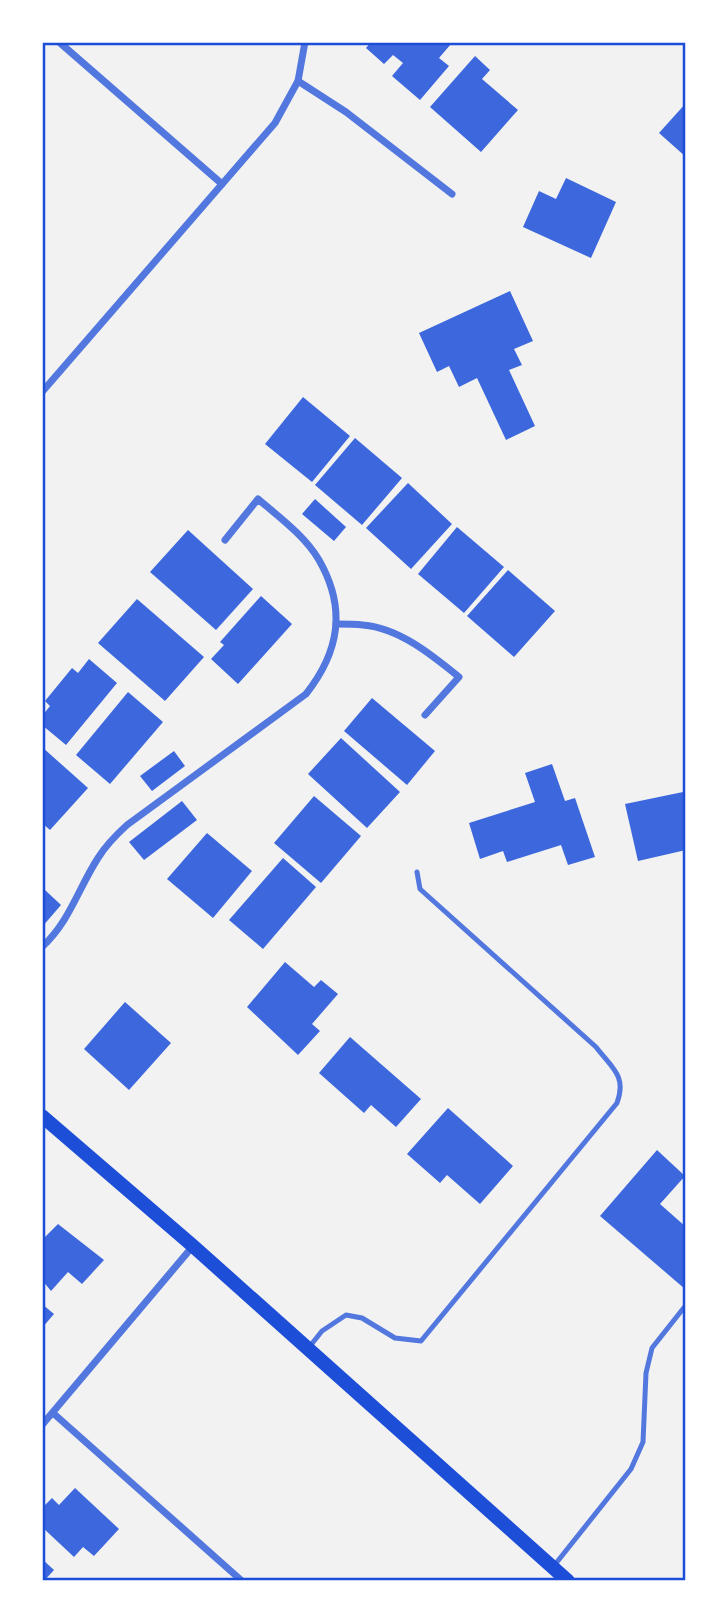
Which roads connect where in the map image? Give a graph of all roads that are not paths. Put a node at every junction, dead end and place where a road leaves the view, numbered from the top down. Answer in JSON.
{"nodes":[{"id":1,"x":59,"y":42,"type":"edge"},
{"id":2,"x":305,"y":42,"type":"edge"},
{"id":3,"x":298,"y":81,"type":"junction"},
{"id":4,"x":222,"y":184,"type":"junction"},
{"id":5,"x":452,"y":194,"type":"dead end"},
{"id":6,"x":42,"y":392,"type":"edge"},
{"id":7,"x":225,"y":540,"type":"dead end"},
{"id":8,"x":336,"y":624,"type":"junction"},
{"id":9,"x":425,"y":716,"type":"dead end"},
{"id":10,"x":417,"y":872,"type":"dead end"},
{"id":11,"x":42,"y":947,"type":"edge"},
{"id":12,"x":42,"y":1116,"type":"edge"},
{"id":13,"x":193,"y":1246,"type":"junction"},
{"id":14,"x":686,"y":1305,"type":"edge"},
{"id":15,"x":308,"y":1349,"type":"junction"},
{"id":16,"x":52,"y":1413,"type":"junction"},
{"id":17,"x":42,"y":1425,"type":"edge"},
{"id":18,"x":553,"y":1567,"type":"junction"},
{"id":19,"x":242,"y":1581,"type":"edge"},
{"id":20,"x":568,"y":1581,"type":"edge"}],
"edges":[{"from":1,"to":4,"type":"street"},
{"from":2,"to":3,"type":"street"},
{"from":3,"to":4,"type":"street"},
{"from":3,"to":5,"type":"street"},
{"from":4,"to":6,"type":"street"},
{"from":7,"to":8,"type":"street"},
{"from":8,"to":9,"type":"street"},
{"from":8,"to":11,"type":"street"},
{"from":10,"to":15,"type":"lane"},
{"from":12,"to":13,"type":"main road"},
{"from":13,"to":15,"type":"main road"},
{"from":13,"to":16,"type":"street"},
{"from":14,"to":18,"type":"lane"},
{"from":15,"to":18,"type":"main road"},
{"from":16,"to":17,"type":"street"},
{"from":16,"to":19,"type":"street"},
{"from":18,"to":20,"type":"main road"}]}
